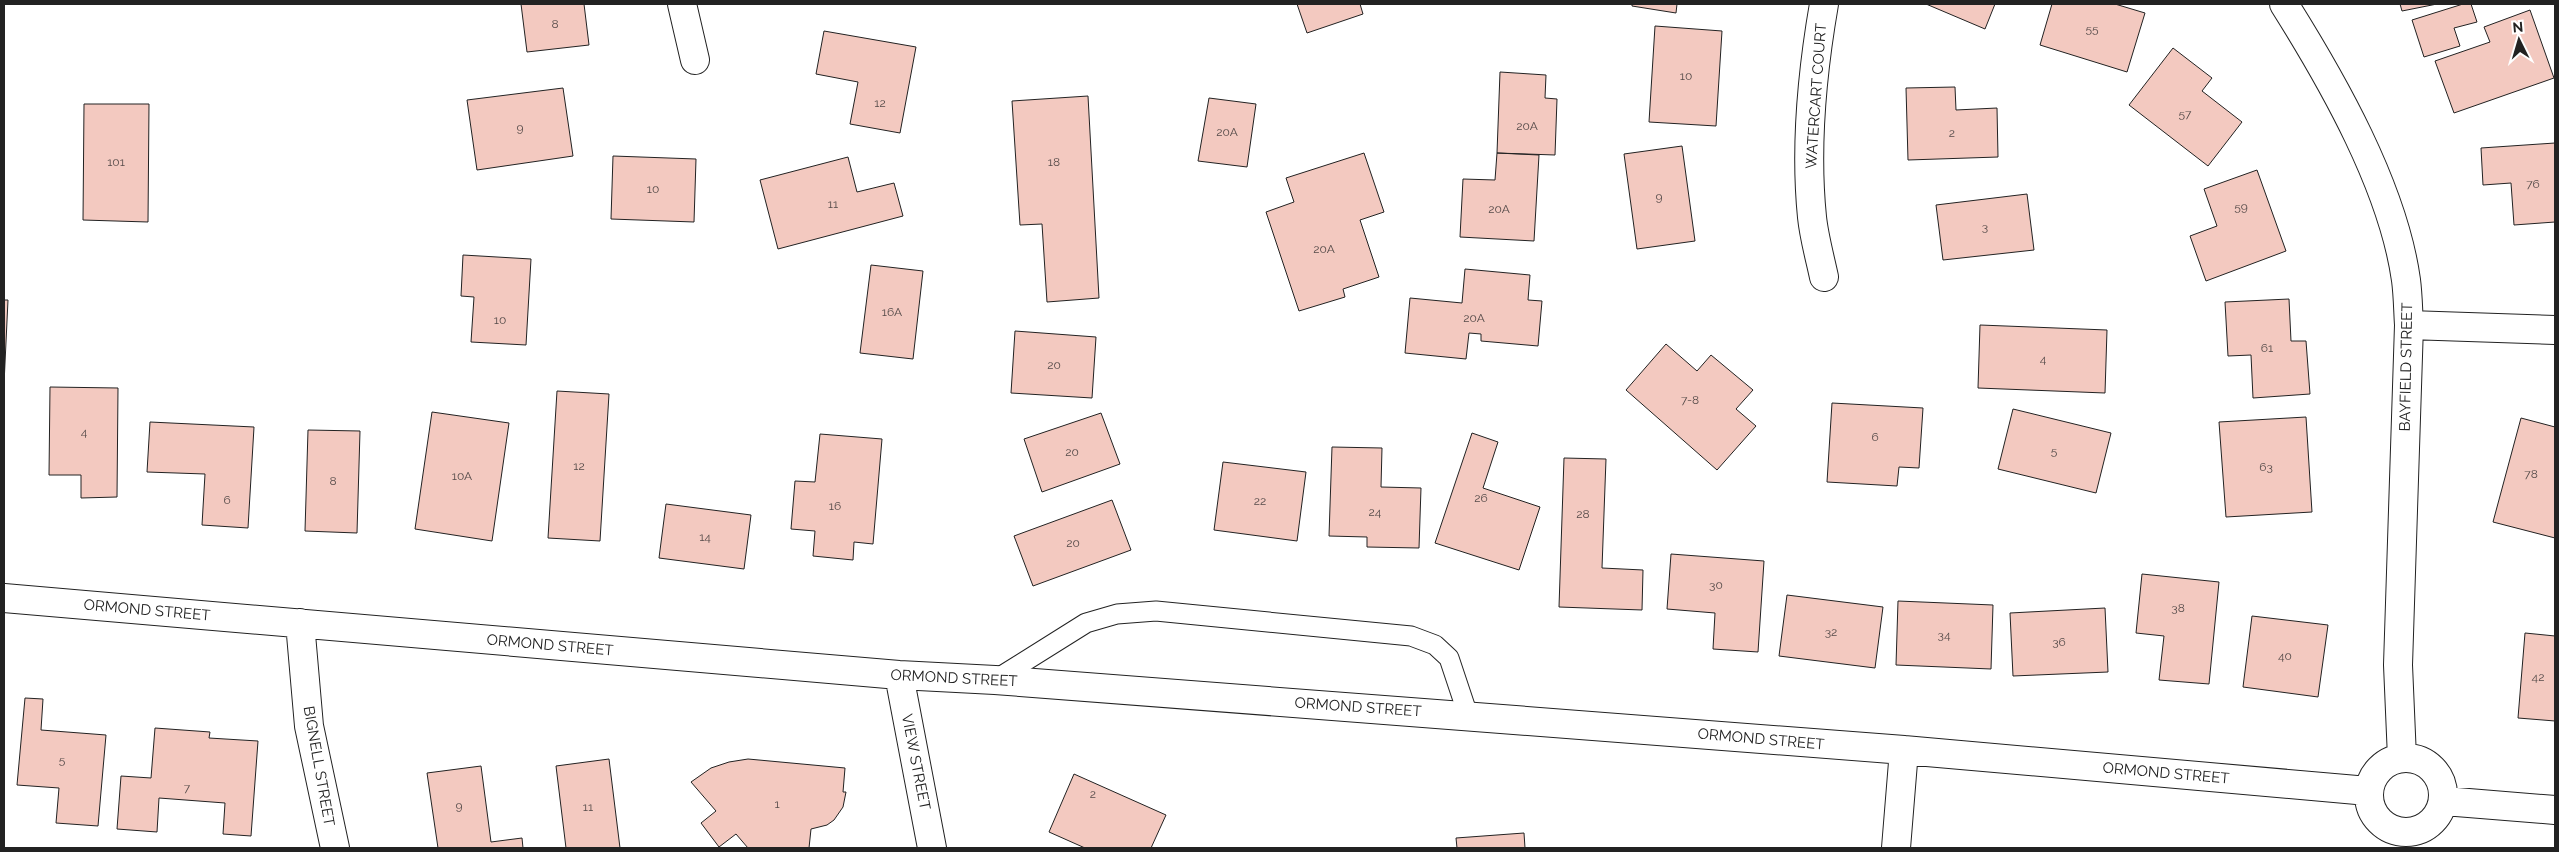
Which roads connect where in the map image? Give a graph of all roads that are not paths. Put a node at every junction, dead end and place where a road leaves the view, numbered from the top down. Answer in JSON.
{"nodes":[{"id":1,"x":682,"y":4,"type":"edge"},
{"id":2,"x":1824,"y":4,"type":"edge"},
{"id":3,"x":2284,"y":4,"type":"edge"},
{"id":4,"x":696,"y":60,"type":"dead end"},
{"id":5,"x":1824,"y":277,"type":"dead end"},
{"id":6,"x":2409,"y":325,"type":"junction"},
{"id":7,"x":2555,"y":330,"type":"edge"},
{"id":8,"x":4,"y":598,"type":"edge"},
{"id":9,"x":300,"y":623,"type":"junction"},
{"id":10,"x":899,"y":675,"type":"junction"},
{"id":11,"x":995,"y":680,"type":"junction"},
{"id":12,"x":1468,"y":715,"type":"junction"},
{"id":13,"x":1904,"y":750,"type":"junction"},
{"id":14,"x":2402,"y":758,"type":"junction"},
{"id":15,"x":2368,"y":791,"type":"junction"},
{"id":16,"x":2444,"y":801,"type":"junction"},
{"id":17,"x":2555,"y":810,"type":"edge"},
{"id":18,"x":2415,"y":840,"type":"edge"},
{"id":19,"x":334,"y":848,"type":"edge"},
{"id":20,"x":932,"y":848,"type":"edge"},
{"id":21,"x":1896,"y":848,"type":"edge"}],
"edges":[{"from":1,"to":4,"type":"street"},
{"from":2,"to":5,"type":"street","name":"WATERCART COURT"},
{"from":3,"to":6,"type":"street","name":"BAYFIELD STREET"},
{"from":6,"to":7,"type":"street"},
{"from":6,"to":14,"type":"street","name":"BAYFIELD STREET"},
{"from":8,"to":9,"type":"street","name":"ORMOND STREET"},
{"from":9,"to":10,"type":"street","name":"ORMOND STREET"},
{"from":9,"to":19,"type":"street","name":"BIGNELL STREET"},
{"from":10,"to":11,"type":"street","name":"ORMOND STREET"},
{"from":10,"to":20,"type":"street","name":"VIEW STREET"},
{"from":11,"to":12,"type":"street","name":"ORMOND STREET"},
{"from":11,"to":12,"type":"lane"},
{"from":12,"to":13,"type":"street","name":"ORMOND STREET"},
{"from":13,"to":15,"type":"street","name":"ORMOND STREET"},
{"from":13,"to":21,"type":"street"},
{"from":14,"to":15,"type":"street"},
{"from":14,"to":16,"type":"street"},
{"from":15,"to":18,"type":"street"},
{"from":16,"to":17,"type":"street"},
{"from":16,"to":18,"type":"street"}]}
